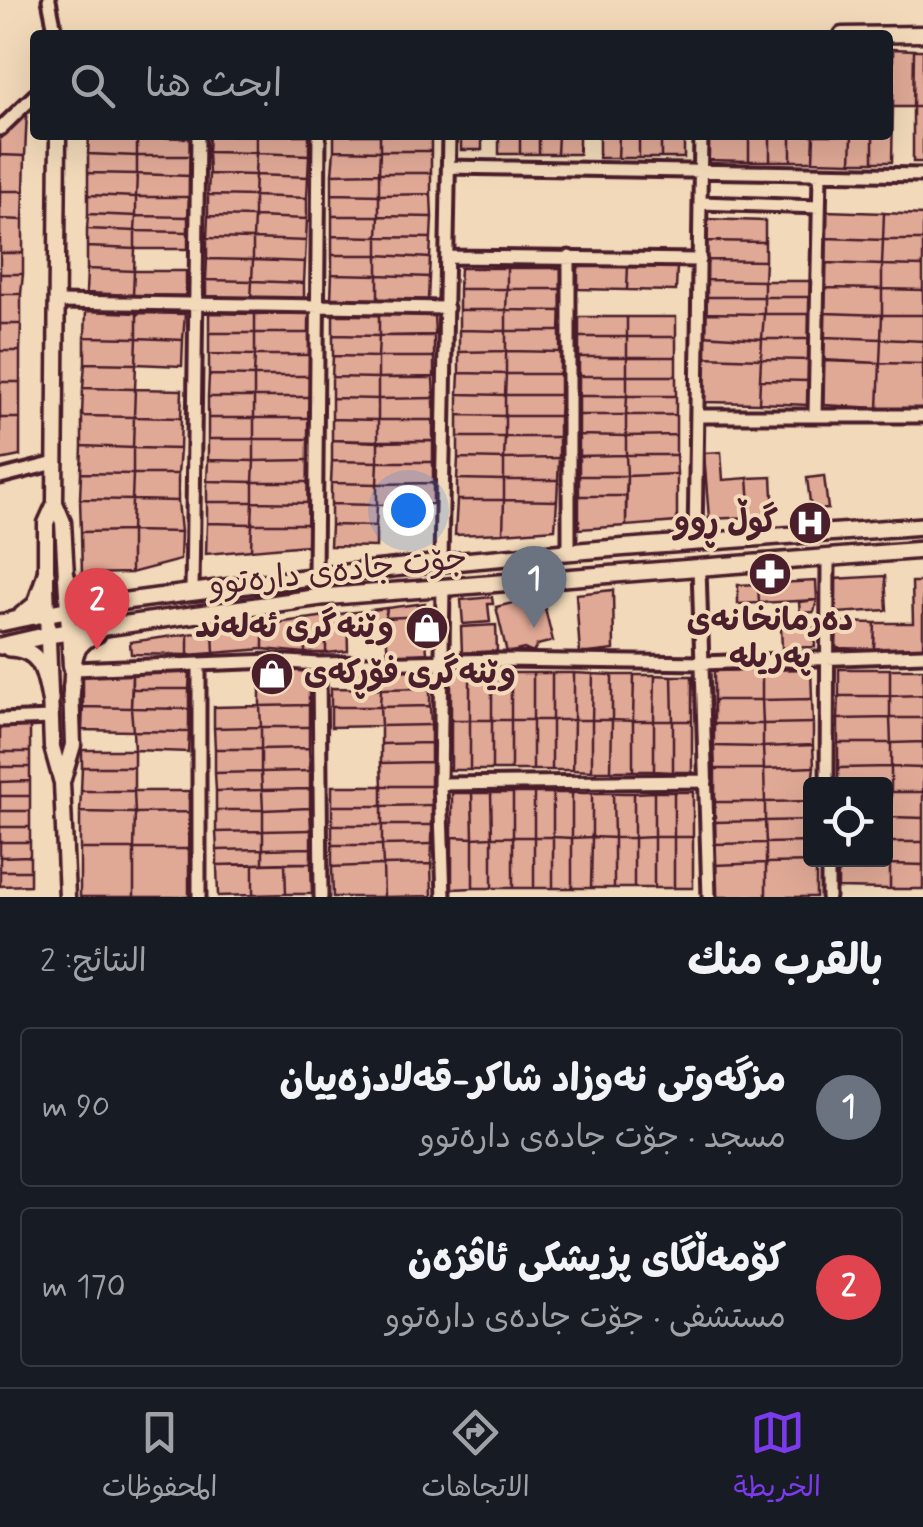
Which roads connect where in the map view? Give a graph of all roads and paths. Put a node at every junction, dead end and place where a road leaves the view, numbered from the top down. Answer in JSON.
{"nodes":[{"id":1,"x":49,"y":0,"type":"edge"},
{"id":2,"x":55,"y":30,"type":"edge"},
{"id":3,"x":893,"y":34,"type":"edge"},
{"id":4,"x":923,"y":34,"type":"edge"},
{"id":5,"x":30,"y":100,"type":"edge"},
{"id":6,"x":0,"y":129,"type":"edge"},
{"id":7,"x":58,"y":140,"type":"edge"},
{"id":8,"x":198,"y":140,"type":"edge"},
{"id":9,"x":319,"y":140,"type":"edge"},
{"id":10,"x":448,"y":140,"type":"edge"},
{"id":11,"x":702,"y":140,"type":"edge"},
{"id":12,"x":448,"y":167,"type":"junction"},
{"id":13,"x":820,"y":172,"type":"junction"},
{"id":14,"x":701,"y":173,"type":"junction"},
{"id":15,"x":923,"y":175,"type":"edge"},
{"id":16,"x":700,"y":204,"type":"junction"},
{"id":17,"x":819,"y":208,"type":"junction"},
{"id":18,"x":448,"y":257,"type":"junction"},
{"id":19,"x":569,"y":258,"type":"junction"},
{"id":20,"x":700,"y":260,"type":"junction"},
{"id":21,"x":56,"y":302,"type":"junction"},
{"id":22,"x":194,"y":306,"type":"junction"},
{"id":23,"x":316,"y":307,"type":"junction"},
{"id":24,"x":447,"y":308,"type":"junction"},
{"id":25,"x":815,"y":415,"type":"junction"},
{"id":26,"x":697,"y":416,"type":"junction"},
{"id":27,"x":923,"y":416,"type":"edge"},
{"id":28,"x":55,"y":463,"type":"junction"},
{"id":29,"x":0,"y":477,"type":"edge"},
{"id":30,"x":55,"y":504,"type":"junction"},
{"id":31,"x":923,"y":526,"type":"edge"},
{"id":32,"x":695,"y":542,"type":"junction"},
{"id":33,"x":923,"y":550,"type":"edge"},
{"id":34,"x":568,"y":552,"type":"junction"},
{"id":35,"x":828,"y":557,"type":"junction"},
{"id":36,"x":441,"y":562,"type":"junction"},
{"id":37,"x":699,"y":567,"type":"junction"},
{"id":38,"x":46,"y":573,"type":"junction"},
{"id":39,"x":66,"y":575,"type":"junction"},
{"id":40,"x":315,"y":576,"type":"junction"},
{"id":41,"x":443,"y":587,"type":"junction"},
{"id":42,"x":192,"y":592,"type":"junction"},
{"id":43,"x":112,"y":602,"type":"junction"},
{"id":44,"x":67,"y":608,"type":"junction"},
{"id":45,"x":47,"y":612,"type":"junction"},
{"id":46,"x":0,"y":623,"type":"edge"},
{"id":47,"x":138,"y":623,"type":"junction"},
{"id":48,"x":69,"y":633,"type":"junction"},
{"id":49,"x":48,"y":635,"type":"junction"},
{"id":50,"x":0,"y":647,"type":"edge"},
{"id":51,"x":923,"y":655,"type":"edge"},
{"id":52,"x":826,"y":656,"type":"junction"},
{"id":53,"x":441,"y":660,"type":"junction"},
{"id":54,"x":319,"y":664,"type":"junction"},
{"id":55,"x":702,"y":664,"type":"junction"},
{"id":56,"x":199,"y":666,"type":"junction"},
{"id":57,"x":74,"y":669,"type":"junction"},
{"id":58,"x":71,"y":697,"type":"junction"},
{"id":59,"x":50,"y":699,"type":"junction"},
{"id":60,"x":51,"y":718,"type":"junction"},
{"id":61,"x":0,"y":720,"type":"edge"},
{"id":62,"x":827,"y":777,"type":"edge"},
{"id":63,"x":706,"y":781,"type":"junction"},
{"id":64,"x":62,"y":783,"type":"junction"},
{"id":65,"x":440,"y":784,"type":"junction"},
{"id":66,"x":828,"y":867,"type":"edge"},
{"id":67,"x":66,"y":897,"type":"edge"},
{"id":68,"x":199,"y":897,"type":"edge"},
{"id":69,"x":321,"y":897,"type":"edge"},
{"id":70,"x":444,"y":897,"type":"edge"},
{"id":71,"x":709,"y":897,"type":"edge"},
{"id":72,"x":828,"y":897,"type":"edge"}],
"edges":[{"from":1,"to":2,"type":"street"},
{"from":3,"to":4,"type":"street"},
{"from":5,"to":6,"type":"street"},
{"from":7,"to":21,"type":"street"},
{"from":8,"to":22,"type":"street"},
{"from":9,"to":23,"type":"street"},
{"from":10,"to":12,"type":"street"},
{"from":11,"to":14,"type":"street"},
{"from":12,"to":14,"type":"street"},
{"from":12,"to":18,"type":"street"},
{"from":13,"to":14,"type":"street"},
{"from":13,"to":15,"type":"street"},
{"from":13,"to":17,"type":"street"},
{"from":14,"to":16,"type":"street"},
{"from":16,"to":17,"type":"street"},
{"from":16,"to":20,"type":"street"},
{"from":17,"to":25,"type":"street"},
{"from":18,"to":19,"type":"street"},
{"from":18,"to":24,"type":"street"},
{"from":19,"to":20,"type":"street"},
{"from":19,"to":34,"type":"street"},
{"from":20,"to":26,"type":"street"},
{"from":21,"to":22,"type":"street"},
{"from":21,"to":28,"type":"street"},
{"from":22,"to":23,"type":"street"},
{"from":22,"to":42,"type":"street"},
{"from":23,"to":24,"type":"street"},
{"from":23,"to":40,"type":"street"},
{"from":24,"to":36,"type":"street"},
{"from":25,"to":26,"type":"street"},
{"from":25,"to":27,"type":"street"},
{"from":26,"to":32,"type":"street"},
{"from":28,"to":29,"type":"street"},
{"from":28,"to":30,"type":"street"},
{"from":30,"to":38,"type":"street"},
{"from":30,"to":39,"type":"street"},
{"from":31,"to":32,"type":"main road","name":"جۆت جادەی دارەتوو"},
{"from":32,"to":34,"type":"main road","name":"جۆت جادەی دارەتوو"},
{"from":33,"to":35,"type":"main road","name":"جۆت جادەی دارەتوو"},
{"from":34,"to":36,"type":"main road","name":"جۆت جادەی دارەتوو"},
{"from":35,"to":37,"type":"main road","name":"جۆت جادەی دارەتوو"},
{"from":35,"to":52,"type":"street"},
{"from":36,"to":40,"type":"main road","name":"جۆت جادەی دارەتوو"},
{"from":37,"to":41,"type":"main road","name":"جۆت جادەی دارەتوو"},
{"from":37,"to":55,"type":"street"},
{"from":38,"to":45,"type":"street"},
{"from":38,"to":46,"type":"main road"},
{"from":39,"to":43,"type":"main road"},
{"from":39,"to":44,"type":"street"},
{"from":40,"to":42,"type":"main road","name":"جۆت جادەی دارەتوو"},
{"from":41,"to":47,"type":"main road","name":"جۆت جادەی دارەتوو"},
{"from":41,"to":53,"type":"street"},
{"from":42,"to":43,"type":"main road","name":"جۆت جادەی دارەتوو"},
{"from":43,"to":44,"type":"main road","name":"جۆت جادەی دارەتوو"},
{"from":44,"to":45,"type":"main road","name":"جۆت جادەی دارەتوو"},
{"from":44,"to":48,"type":"street"},
{"from":45,"to":46,"type":"main road","name":"جۆت جادەی دارەتوو"},
{"from":45,"to":49,"type":"street"},
{"from":47,"to":48,"type":"main road","name":"جۆت جادەی دارەتوو"},
{"from":47,"to":57,"type":"main road"},
{"from":48,"to":49,"type":"main road","name":"جۆت جادەی دارەتوو"},
{"from":48,"to":58,"type":"street"},
{"from":49,"to":50,"type":"main road","name":"جۆت جادەی دارەتوو"},
{"from":49,"to":59,"type":"street"},
{"from":50,"to":59,"type":"main road"},
{"from":51,"to":52,"type":"street"},
{"from":52,"to":55,"type":"street"},
{"from":52,"to":62,"type":"street"},
{"from":53,"to":54,"type":"street"},
{"from":53,"to":55,"type":"street"},
{"from":53,"to":65,"type":"street"},
{"from":54,"to":56,"type":"street"},
{"from":54,"to":69,"type":"street"},
{"from":55,"to":63,"type":"street"},
{"from":56,"to":57,"type":"street"},
{"from":56,"to":68,"type":"street"},
{"from":57,"to":58,"type":"main road"},
{"from":58,"to":64,"type":"street"},
{"from":59,"to":60,"type":"street"},
{"from":60,"to":61,"type":"street"},
{"from":60,"to":64,"type":"street"},
{"from":63,"to":65,"type":"street"},
{"from":63,"to":71,"type":"street"},
{"from":64,"to":67,"type":"street"},
{"from":65,"to":70,"type":"street"},
{"from":66,"to":72,"type":"street"}]}
